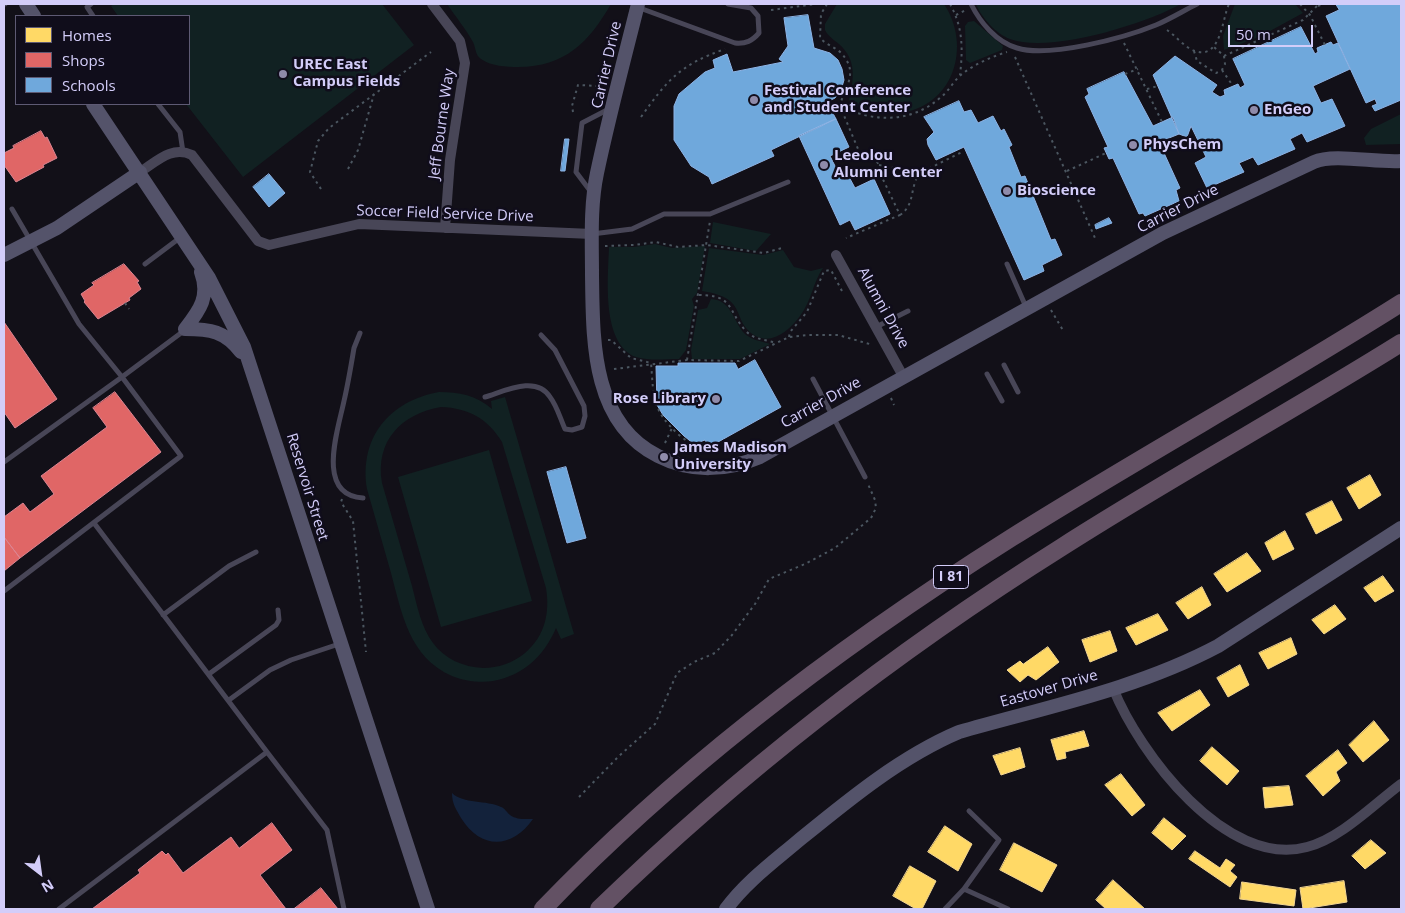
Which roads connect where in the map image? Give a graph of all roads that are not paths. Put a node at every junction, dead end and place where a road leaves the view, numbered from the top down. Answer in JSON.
{"nodes":[{"id":1,"x":26,"y":4,"type":"edge"},
{"id":2,"x":91,"y":4,"type":"edge"},
{"id":3,"x":432,"y":4,"type":"edge"},
{"id":4,"x":728,"y":4,"type":"edge"},
{"id":5,"x":972,"y":4,"type":"edge"},
{"id":6,"x":1197,"y":4,"type":"edge"},
{"id":7,"x":637,"y":5,"type":"edge"},
{"id":8,"x":33,"y":15,"type":"edge"},
{"id":9,"x":92,"y":15,"type":"edge"},
{"id":10,"x":93,"y":105,"type":"edge"},
{"id":11,"x":159,"y":105,"type":"edge"},
{"id":12,"x":614,"y":107,"type":"junction"},
{"id":13,"x":183,"y":152,"type":"junction"},
{"id":14,"x":1401,"y":161,"type":"edge"},
{"id":15,"x":140,"y":172,"type":"junction"},
{"id":16,"x":788,"y":182,"type":"dead end"},
{"id":17,"x":594,"y":196,"type":"junction"},
{"id":18,"x":12,"y":209,"type":"dead end"},
{"id":19,"x":445,"y":228,"type":"junction"},
{"id":20,"x":592,"y":234,"type":"junction"},
{"id":21,"x":182,"y":236,"type":"junction"},
{"id":22,"x":30,"y":242,"type":"junction"},
{"id":23,"x":194,"y":253,"type":"junction"},
{"id":24,"x":4,"y":255,"type":"edge"},
{"id":25,"x":836,"y":255,"type":"dead end"},
{"id":26,"x":145,"y":264,"type":"dead end"},
{"id":27,"x":1007,"y":264,"type":"dead end"},
{"id":28,"x":1401,"y":302,"type":"edge"},
{"id":29,"x":1027,"y":308,"type":"junction"},
{"id":30,"x":908,"y":312,"type":"dead end"},
{"id":31,"x":876,"y":328,"type":"junction"},
{"id":32,"x":185,"y":329,"type":"junction"},
{"id":33,"x":360,"y":333,"type":"dead end"},
{"id":34,"x":541,"y":335,"type":"dead end"},
{"id":35,"x":1401,"y":343,"type":"edge"},
{"id":36,"x":251,"y":364,"type":"junction"},
{"id":37,"x":1004,"y":365,"type":"dead end"},
{"id":38,"x":987,"y":374,"type":"dead end"},
{"id":39,"x":903,"y":376,"type":"junction"},
{"id":40,"x":122,"y":377,"type":"junction"},
{"id":41,"x":813,"y":379,"type":"dead end"},
{"id":42,"x":1018,"y":392,"type":"dead end"},
{"id":43,"x":485,"y":397,"type":"dead end"},
{"id":44,"x":1002,"y":401,"type":"dead end"},
{"id":45,"x":832,"y":416,"type":"junction"},
{"id":46,"x":4,"y":462,"type":"edge"},
{"id":47,"x":865,"y":477,"type":"road end"},
{"id":48,"x":363,"y":498,"type":"dead end"},
{"id":49,"x":94,"y":523,"type":"junction"},
{"id":50,"x":1401,"y":528,"type":"edge"},
{"id":51,"x":256,"y":552,"type":"dead end"},
{"id":52,"x":4,"y":591,"type":"edge"},
{"id":53,"x":278,"y":610,"type":"dead end"},
{"id":54,"x":164,"y":615,"type":"junction"},
{"id":55,"x":340,"y":644,"type":"junction"},
{"id":56,"x":208,"y":674,"type":"junction"},
{"id":57,"x":1113,"y":688,"type":"junction"},
{"id":58,"x":229,"y":700,"type":"junction"},
{"id":59,"x":267,"y":752,"type":"junction"},
{"id":60,"x":1401,"y":784,"type":"edge"},
{"id":61,"x":969,"y":812,"type":"dead end"},
{"id":62,"x":964,"y":889,"type":"junction"},
{"id":63,"x":59,"y":909,"type":"edge"},
{"id":64,"x":344,"y":909,"type":"edge"},
{"id":65,"x":428,"y":909,"type":"edge"},
{"id":66,"x":544,"y":909,"type":"edge"},
{"id":67,"x":599,"y":909,"type":"edge"},
{"id":68,"x":726,"y":909,"type":"edge"},
{"id":69,"x":945,"y":909,"type":"edge"},
{"id":70,"x":1008,"y":909,"type":"edge"}],
"edges":[{"from":1,"to":8,"type":"street"},
{"from":2,"to":9,"type":"lane"},
{"from":3,"to":19,"type":"street","name":"Jeff Bourne Way"},
{"from":4,"to":7,"type":"lane"},
{"from":5,"to":6,"type":"lane"},
{"from":7,"to":12,"type":"street","name":"Carrier Drive"},
{"from":10,"to":15,"type":"street","name":"Reservoir Street"},
{"from":11,"to":13,"type":"lane"},
{"from":12,"to":17,"type":"street","name":"Carrier Drive"},
{"from":12,"to":17,"type":"lane"},
{"from":13,"to":15,"type":"street"},
{"from":13,"to":19,"type":"street","name":"Soccer Field Service Drive"},
{"from":14,"to":29,"type":"street","name":"Carrier Drive"},
{"from":15,"to":21,"type":"street","name":"Reservoir Street"},
{"from":15,"to":22,"type":"street"},
{"from":16,"to":20,"type":"lane"},
{"from":17,"to":20,"type":"street","name":"Carrier Drive"},
{"from":18,"to":22,"type":"lane"},
{"from":19,"to":20,"type":"street","name":"Soccer Field Service Drive"},
{"from":20,"to":45,"type":"street","name":"Carrier Drive"},
{"from":21,"to":23,"type":"street","name":"Reservoir Street"},
{"from":21,"to":26,"type":"lane"},
{"from":22,"to":24,"type":"street"},
{"from":22,"to":40,"type":"lane"},
{"from":23,"to":32,"type":"street"},
{"from":23,"to":36,"type":"street","name":"Reservoir Street"},
{"from":25,"to":31,"type":"street","name":"Alumni Drive"},
{"from":27,"to":29,"type":"lane"},
{"from":28,"to":66,"type":"highway","number":"I 81"},
{"from":29,"to":39,"type":"street","name":"Carrier Drive"},
{"from":30,"to":31,"type":"lane"},
{"from":31,"to":39,"type":"street","name":"Alumni Drive"},
{"from":32,"to":36,"type":"street"},
{"from":32,"to":40,"type":"lane"},
{"from":33,"to":48,"type":"lane"},
{"from":34,"to":43,"type":"lane"},
{"from":35,"to":67,"type":"highway","number":"I 81"},
{"from":36,"to":55,"type":"street","name":"Reservoir Street"},
{"from":37,"to":42,"type":"lane"},
{"from":38,"to":44,"type":"lane"},
{"from":39,"to":45,"type":"street","name":"Carrier Drive"},
{"from":40,"to":46,"type":"lane"},
{"from":40,"to":49,"type":"lane"},
{"from":41,"to":45,"type":"lane"},
{"from":45,"to":47,"type":"lane"},
{"from":49,"to":52,"type":"lane"},
{"from":49,"to":54,"type":"lane"},
{"from":50,"to":57,"type":"street","name":"Eastover Drive"},
{"from":51,"to":54,"type":"lane"},
{"from":53,"to":56,"type":"lane"},
{"from":54,"to":56,"type":"lane"},
{"from":55,"to":58,"type":"lane"},
{"from":55,"to":65,"type":"street","name":"Reservoir Street"},
{"from":56,"to":58,"type":"lane"},
{"from":57,"to":60,"type":"street"},
{"from":57,"to":68,"type":"street","name":"Eastover Drive"},
{"from":58,"to":59,"type":"lane"},
{"from":59,"to":63,"type":"lane"},
{"from":59,"to":64,"type":"lane"},
{"from":61,"to":62,"type":"lane"},
{"from":62,"to":69,"type":"lane"},
{"from":62,"to":70,"type":"lane"}]}
